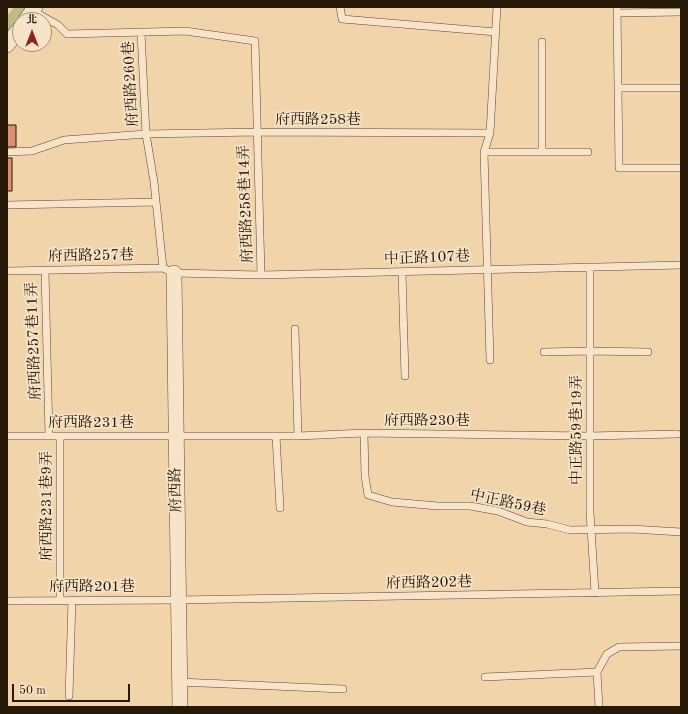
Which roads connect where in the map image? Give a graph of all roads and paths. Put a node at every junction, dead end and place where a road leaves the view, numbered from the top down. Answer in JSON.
{"nodes":[{"id":1,"x":340,"y":7,"type":"edge"},
{"id":2,"x":497,"y":7,"type":"edge"},
{"id":3,"x":617,"y":10,"type":"edge"},
{"id":4,"x":681,"y":12,"type":"edge"},
{"id":5,"x":52,"y":22,"type":"edge"},
{"id":6,"x":141,"y":32,"type":"junction"},
{"id":7,"x":496,"y":32,"type":"junction"},
{"id":8,"x":542,"y":42,"type":"dead end"},
{"id":9,"x":618,"y":88,"type":"junction"},
{"id":10,"x":681,"y":88,"type":"edge"},
{"id":11,"x":257,"y":132,"type":"junction"},
{"id":12,"x":490,"y":133,"type":"junction"},
{"id":13,"x":146,"y":134,"type":"junction"},
{"id":14,"x":7,"y":152,"type":"edge"},
{"id":15,"x":484,"y":152,"type":"junction"},
{"id":16,"x":542,"y":152,"type":"junction"},
{"id":17,"x":588,"y":152,"type":"dead end"},
{"id":18,"x":681,"y":168,"type":"edge"},
{"id":19,"x":156,"y":202,"type":"junction"},
{"id":20,"x":7,"y":205,"type":"edge"},
{"id":21,"x":681,"y":265,"type":"edge"},
{"id":22,"x":590,"y":267,"type":"junction"},
{"id":23,"x":488,"y":269,"type":"junction"},
{"id":24,"x":45,"y":270,"type":"junction"},
{"id":25,"x":7,"y":271,"type":"edge"},
{"id":26,"x":169,"y":271,"type":"junction"},
{"id":27,"x":402,"y":272,"type":"junction"},
{"id":28,"x":261,"y":275,"type":"junction"},
{"id":29,"x":295,"y":329,"type":"dead end"},
{"id":30,"x":589,"y":351,"type":"junction"},
{"id":31,"x":544,"y":352,"type":"dead end"},
{"id":32,"x":648,"y":352,"type":"dead end"},
{"id":33,"x":490,"y":360,"type":"dead end"},
{"id":34,"x":405,"y":376,"type":"dead end"},
{"id":35,"x":364,"y":433,"type":"junction"},
{"id":36,"x":677,"y":434,"type":"dead end"},
{"id":37,"x":176,"y":435,"type":"junction"},
{"id":38,"x":7,"y":436,"type":"edge"},
{"id":39,"x":49,"y":436,"type":"junction"},
{"id":40,"x":60,"y":436,"type":"junction"},
{"id":41,"x":276,"y":436,"type":"junction"},
{"id":42,"x":298,"y":436,"type":"junction"},
{"id":43,"x":589,"y":436,"type":"junction"},
{"id":44,"x":280,"y":508,"type":"dead end"},
{"id":45,"x":592,"y":530,"type":"junction"},
{"id":46,"x":681,"y":532,"type":"edge"},
{"id":47,"x":681,"y":591,"type":"edge"},
{"id":48,"x":595,"y":593,"type":"junction"},
{"id":49,"x":72,"y":600,"type":"junction"},
{"id":50,"x":178,"y":600,"type":"junction"},
{"id":51,"x":7,"y":601,"type":"edge"},
{"id":52,"x":60,"y":601,"type":"junction"},
{"id":53,"x":681,"y":646,"type":"edge"},
{"id":54,"x":597,"y":672,"type":"junction"},
{"id":55,"x":485,"y":677,"type":"dead end"},
{"id":56,"x":179,"y":682,"type":"junction"},
{"id":57,"x":343,"y":689,"type":"dead end"},
{"id":58,"x":69,"y":696,"type":"dead end"},
{"id":59,"x":180,"y":707,"type":"edge"},
{"id":60,"x":599,"y":707,"type":"edge"}],
"edges":[{"from":1,"to":7,"type":"lane"},
{"from":2,"to":7,"type":"lane"},
{"from":3,"to":4,"type":"lane"},
{"from":3,"to":9,"type":"lane"},
{"from":5,"to":6,"type":"lane"},
{"from":6,"to":11,"type":"lane","name":"府西路260巷"},
{"from":6,"to":13,"type":"lane","name":"府西路260巷"},
{"from":7,"to":12,"type":"lane"},
{"from":8,"to":16,"type":"lane"},
{"from":9,"to":10,"type":"lane"},
{"from":9,"to":18,"type":"lane"},
{"from":11,"to":12,"type":"lane","name":"府西路258巷"},
{"from":11,"to":13,"type":"lane","name":"府西路258巷"},
{"from":11,"to":28,"type":"lane","name":"府西路258巷14弄"},
{"from":12,"to":15,"type":"lane"},
{"from":13,"to":14,"type":"lane","name":"府西路258巷"},
{"from":13,"to":19,"type":"lane","name":"府西路260巷"},
{"from":15,"to":16,"type":"lane"},
{"from":15,"to":23,"type":"lane"},
{"from":16,"to":17,"type":"lane"},
{"from":19,"to":20,"type":"lane"},
{"from":19,"to":26,"type":"lane","name":"府西路260巷"},
{"from":21,"to":22,"type":"lane","name":"中正路107巷"},
{"from":22,"to":23,"type":"lane","name":"中正路107巷"},
{"from":22,"to":30,"type":"lane","name":"中正路59巷19弄"},
{"from":23,"to":27,"type":"lane","name":"中正路107巷"},
{"from":23,"to":33,"type":"lane"},
{"from":24,"to":25,"type":"lane","name":"府西路257巷"},
{"from":24,"to":26,"type":"lane","name":"府西路257巷"},
{"from":24,"to":39,"type":"lane","name":"府西路257巷11弄"},
{"from":26,"to":28,"type":"lane","name":"中正路107巷"},
{"from":26,"to":37,"type":"street","name":"府西路"},
{"from":27,"to":28,"type":"lane","name":"中正路107巷"},
{"from":27,"to":34,"type":"lane"},
{"from":29,"to":42,"type":"lane"},
{"from":30,"to":31,"type":"lane"},
{"from":30,"to":32,"type":"lane"},
{"from":30,"to":43,"type":"lane","name":"中正路59巷19弄"},
{"from":35,"to":42,"type":"lane","name":"府西路230巷"},
{"from":35,"to":43,"type":"lane","name":"府西路230巷"},
{"from":35,"to":45,"type":"lane","name":"中正路59巷"},
{"from":36,"to":43,"type":"lane","name":"府西路230巷"},
{"from":37,"to":40,"type":"lane","name":"府西路231巷"},
{"from":37,"to":41,"type":"lane","name":"府西路230巷"},
{"from":37,"to":50,"type":"street","name":"府西路"},
{"from":38,"to":39,"type":"lane","name":"府西路231巷"},
{"from":39,"to":40,"type":"lane","name":"府西路231巷"},
{"from":40,"to":52,"type":"lane","name":"府西路231巷9弄"},
{"from":41,"to":42,"type":"lane","name":"府西路230巷"},
{"from":41,"to":44,"type":"lane"},
{"from":43,"to":45,"type":"lane","name":"中正路59巷19弄"},
{"from":45,"to":46,"type":"lane","name":"中正路59巷"},
{"from":45,"to":48,"type":"lane","name":"中正路59巷19弄"},
{"from":47,"to":48,"type":"lane","name":"府西路202巷"},
{"from":48,"to":50,"type":"lane","name":"府西路202巷"},
{"from":49,"to":50,"type":"lane","name":"府西路201巷"},
{"from":49,"to":52,"type":"lane","name":"府西路201巷"},
{"from":49,"to":58,"type":"lane"},
{"from":50,"to":56,"type":"street","name":"府西路"},
{"from":51,"to":52,"type":"lane","name":"府西路201巷"},
{"from":53,"to":54,"type":"lane"},
{"from":54,"to":55,"type":"lane"},
{"from":54,"to":60,"type":"lane"},
{"from":56,"to":57,"type":"lane"},
{"from":56,"to":59,"type":"street","name":"府西路"}]}
